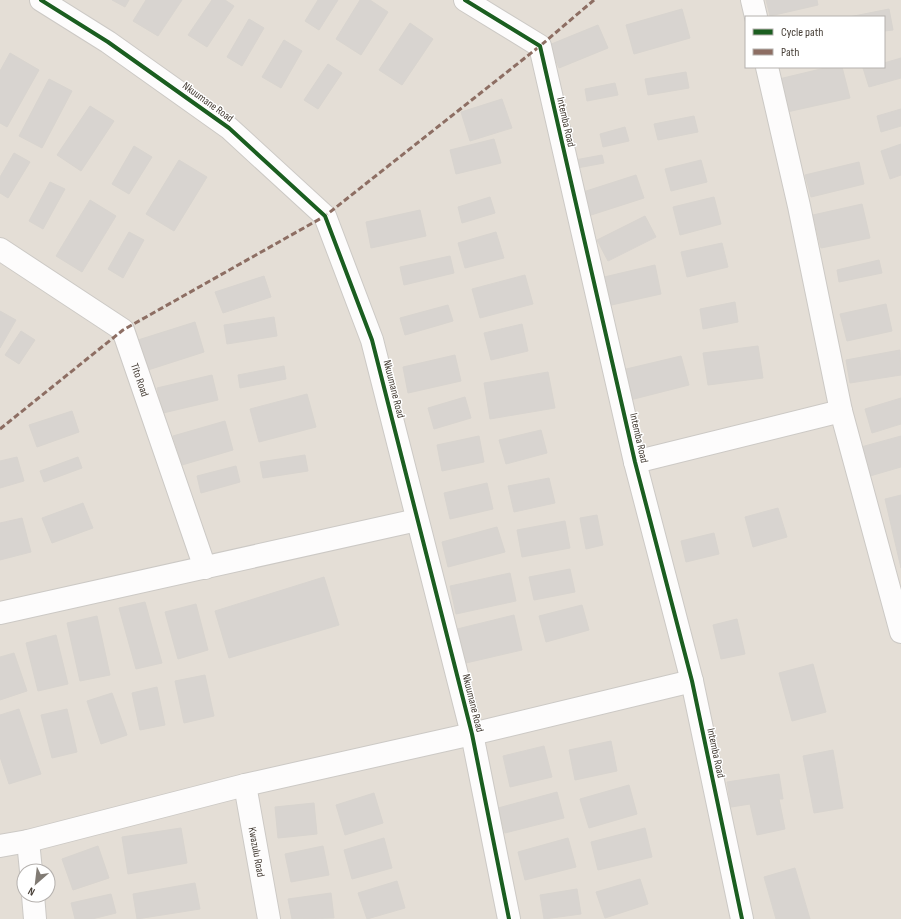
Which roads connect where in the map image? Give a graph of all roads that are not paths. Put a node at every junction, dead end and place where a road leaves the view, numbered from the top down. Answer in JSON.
{"nodes":[{"id":1,"x":41,"y":0,"type":"edge"},
{"id":2,"x":465,"y":0,"type":"edge"},
{"id":3,"x":752,"y":0,"type":"edge"},
{"id":4,"x":756,"y":16,"type":"edge"},
{"id":5,"x":767,"y":68,"type":"edge"},
{"id":6,"x":0,"y":249,"type":"edge"},
{"id":7,"x":841,"y":412,"type":"junction"},
{"id":8,"x":636,"y":462,"type":"junction"},
{"id":9,"x":417,"y":520,"type":"junction"},
{"id":10,"x":205,"y":568,"type":"junction"},
{"id":11,"x":0,"y":613,"type":"edge"},
{"id":12,"x":901,"y":632,"type":"edge"},
{"id":13,"x":692,"y":681,"type":"junction"},
{"id":14,"x":472,"y":734,"type":"junction"},
{"id":15,"x":245,"y":785,"type":"junction"},
{"id":16,"x":28,"y":841,"type":"junction"},
{"id":17,"x":0,"y":846,"type":"edge"},
{"id":18,"x":30,"y":863,"type":"edge"},
{"id":19,"x":34,"y":903,"type":"edge"},
{"id":20,"x":35,"y":919,"type":"edge"},
{"id":21,"x":269,"y":919,"type":"edge"},
{"id":22,"x":509,"y":919,"type":"edge"},
{"id":23,"x":742,"y":919,"type":"edge"}],
"edges":[{"from":1,"to":9,"type":"street","name":"Nkuumane Road"},
{"from":2,"to":8,"type":"street","name":"Intemba Road"},
{"from":3,"to":4,"type":"street"},
{"from":5,"to":7,"type":"street"},
{"from":6,"to":10,"type":"street","name":"Tito Road"},
{"from":7,"to":8,"type":"street"},
{"from":7,"to":12,"type":"street"},
{"from":8,"to":13,"type":"street","name":"Intemba Road"},
{"from":9,"to":10,"type":"street"},
{"from":9,"to":14,"type":"street","name":"Nkuumane Road"},
{"from":10,"to":11,"type":"street"},
{"from":13,"to":14,"type":"street"},
{"from":13,"to":23,"type":"street","name":"Intemba Road"},
{"from":14,"to":15,"type":"street"},
{"from":14,"to":22,"type":"street","name":"Nkuumane Road"},
{"from":15,"to":16,"type":"street"},
{"from":15,"to":21,"type":"street","name":"Kwazulu Road"},
{"from":16,"to":17,"type":"street"},
{"from":16,"to":18,"type":"street"},
{"from":19,"to":20,"type":"street"}]}
